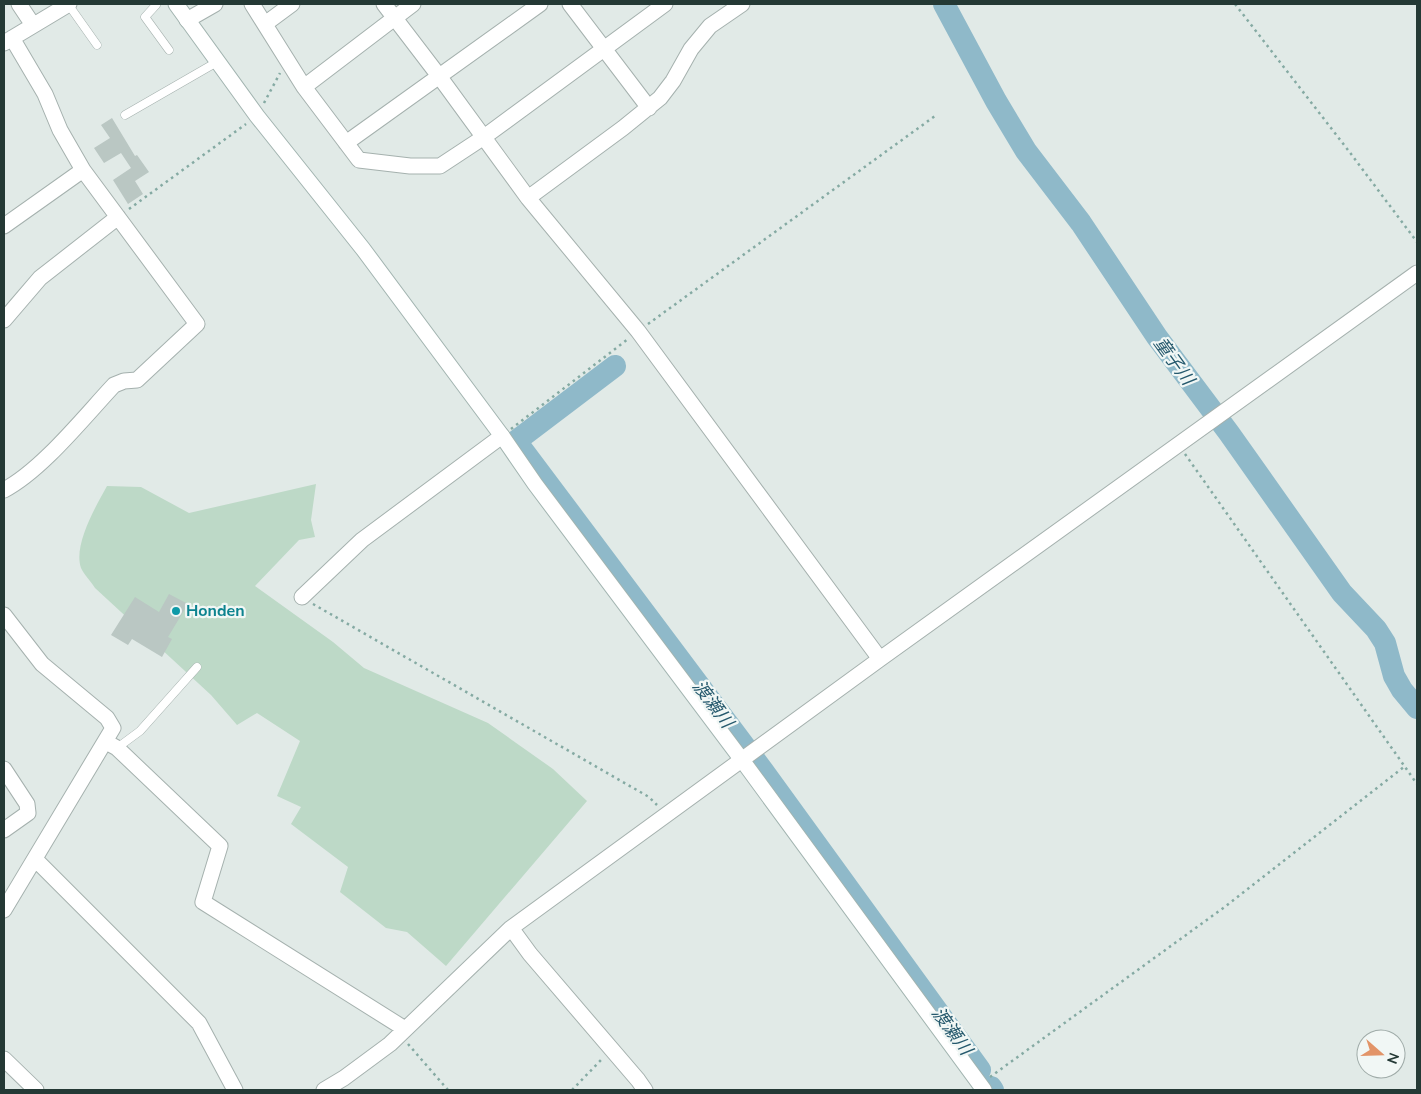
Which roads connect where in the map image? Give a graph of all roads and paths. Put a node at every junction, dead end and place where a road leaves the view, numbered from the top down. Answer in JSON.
{"nodes":[{"id":1,"x":19,"y":4,"type":"edge"},
{"id":2,"x":68,"y":4,"type":"edge"},
{"id":3,"x":155,"y":4,"type":"edge"},
{"id":4,"x":176,"y":4,"type":"edge"},
{"id":5,"x":252,"y":4,"type":"edge"},
{"id":6,"x":292,"y":4,"type":"edge"},
{"id":7,"x":384,"y":4,"type":"edge"},
{"id":8,"x":413,"y":4,"type":"edge"},
{"id":9,"x":540,"y":4,"type":"edge"},
{"id":10,"x":570,"y":4,"type":"edge"},
{"id":11,"x":665,"y":4,"type":"edge"},
{"id":12,"x":742,"y":4,"type":"edge"},
{"id":13,"x":1235,"y":4,"type":"edge"},
{"id":14,"x":210,"y":5,"type":"edge"},
{"id":15,"x":394,"y":18,"type":"junction"},
{"id":16,"x":187,"y":20,"type":"junction"},
{"id":17,"x":265,"y":24,"type":"junction"},
{"id":18,"x":33,"y":25,"type":"junction"},
{"id":19,"x":8,"y":40,"type":"edge"},
{"id":20,"x":97,"y":46,"type":"dead end"},
{"id":21,"x":605,"y":49,"type":"junction"},
{"id":22,"x":169,"y":50,"type":"dead end"},
{"id":23,"x":287,"y":59,"type":"junction"},
{"id":24,"x":217,"y":62,"type":"junction"},
{"id":25,"x":439,"y":76,"type":"junction"},
{"id":26,"x":304,"y":87,"type":"junction"},
{"id":27,"x":649,"y":108,"type":"junction"},
{"id":28,"x":124,"y":115,"type":"dead end"},
{"id":29,"x":257,"y":116,"type":"junction"},
{"id":30,"x":935,"y":116,"type":"dead end"},
{"id":31,"x":484,"y":137,"type":"junction"},
{"id":32,"x":346,"y":143,"type":"junction"},
{"id":33,"x":83,"y":170,"type":"junction"},
{"id":34,"x":528,"y":198,"type":"junction"},
{"id":35,"x":118,"y":217,"type":"junction"},
{"id":36,"x":4,"y":226,"type":"edge"},
{"id":37,"x":1417,"y":242,"type":"edge"},
{"id":38,"x":1417,"y":273,"type":"edge"},
{"id":39,"x":4,"y":320,"type":"edge"},
{"id":40,"x":638,"y":331,"type":"junction"},
{"id":41,"x":502,"y":436,"type":"junction"},
{"id":42,"x":1178,"y":445,"type":"junction"},
{"id":43,"x":4,"y":490,"type":"edge"},
{"id":44,"x":302,"y":597,"type":"joint"},
{"id":45,"x":4,"y":615,"type":"edge"},
{"id":46,"x":880,"y":659,"type":"junction"},
{"id":47,"x":197,"y":667,"type":"dead end"},
{"id":48,"x":111,"y":745,"type":"junction"},
{"id":49,"x":742,"y":760,"type":"junction"},
{"id":50,"x":1404,"y":766,"type":"junction"},
{"id":51,"x":4,"y":770,"type":"edge"},
{"id":52,"x":1417,"y":784,"type":"edge"},
{"id":53,"x":667,"y":815,"type":"junction"},
{"id":54,"x":4,"y":830,"type":"edge"},
{"id":55,"x":35,"y":859,"type":"junction"},
{"id":56,"x":4,"y":910,"type":"edge"},
{"id":57,"x":511,"y":928,"type":"junction"},
{"id":58,"x":402,"y":1032,"type":"junction"},
{"id":59,"x":611,"y":1048,"type":"junction"},
{"id":60,"x":4,"y":1059,"type":"edge"},
{"id":61,"x":978,"y":1088,"type":"edge"},
{"id":62,"x":36,"y":1090,"type":"edge"},
{"id":63,"x":235,"y":1090,"type":"edge"},
{"id":64,"x":324,"y":1090,"type":"edge"},
{"id":65,"x":448,"y":1090,"type":"edge"},
{"id":66,"x":572,"y":1090,"type":"edge"},
{"id":67,"x":645,"y":1090,"type":"edge"}],
"edges":[{"from":1,"to":18,"type":"street"},
{"from":2,"to":18,"type":"street"},
{"from":2,"to":20,"type":"lane"},
{"from":3,"to":22,"type":"lane"},
{"from":4,"to":16,"type":"street"},
{"from":5,"to":17,"type":"street"},
{"from":6,"to":17,"type":"street"},
{"from":7,"to":15,"type":"street"},
{"from":8,"to":15,"type":"street"},
{"from":9,"to":25,"type":"street"},
{"from":10,"to":21,"type":"street"},
{"from":11,"to":21,"type":"street"},
{"from":12,"to":27,"type":"street"},
{"from":13,"to":37,"type":"path"},
{"from":14,"to":16,"type":"street"},
{"from":15,"to":25,"type":"street"},
{"from":15,"to":26,"type":"street"},
{"from":16,"to":24,"type":"street"},
{"from":17,"to":23,"type":"street"},
{"from":18,"to":19,"type":"street"},
{"from":19,"to":33,"type":"street"},
{"from":21,"to":27,"type":"street"},
{"from":21,"to":31,"type":"street"},
{"from":23,"to":26,"type":"street"},
{"from":23,"to":29,"type":"path"},
{"from":24,"to":28,"type":"lane"},
{"from":24,"to":29,"type":"street"},
{"from":25,"to":31,"type":"street"},
{"from":25,"to":32,"type":"street"},
{"from":26,"to":32,"type":"street"},
{"from":27,"to":34,"type":"street"},
{"from":29,"to":35,"type":"path"},
{"from":29,"to":41,"type":"street"},
{"from":30,"to":40,"type":"path"},
{"from":31,"to":32,"type":"street"},
{"from":31,"to":34,"type":"street"},
{"from":33,"to":35,"type":"street"},
{"from":33,"to":36,"type":"street"},
{"from":34,"to":40,"type":"street"},
{"from":35,"to":39,"type":"street"},
{"from":35,"to":43,"type":"street"},
{"from":38,"to":42,"type":"street"},
{"from":40,"to":41,"type":"path"},
{"from":40,"to":46,"type":"street"},
{"from":41,"to":44,"type":"street"},
{"from":41,"to":49,"type":"street"},
{"from":42,"to":46,"type":"street"},
{"from":42,"to":50,"type":"path"},
{"from":44,"to":53,"type":"path"},
{"from":45,"to":48,"type":"street"},
{"from":46,"to":49,"type":"street"},
{"from":47,"to":48,"type":"lane"},
{"from":48,"to":55,"type":"street"},
{"from":48,"to":58,"type":"street"},
{"from":49,"to":53,"type":"street"},
{"from":49,"to":61,"type":"street"},
{"from":50,"to":52,"type":"path"},
{"from":50,"to":61,"type":"path"},
{"from":51,"to":54,"type":"street"},
{"from":53,"to":57,"type":"street"},
{"from":55,"to":56,"type":"street"},
{"from":55,"to":63,"type":"street"},
{"from":57,"to":58,"type":"street"},
{"from":57,"to":59,"type":"street"},
{"from":58,"to":64,"type":"street"},
{"from":58,"to":65,"type":"path"},
{"from":59,"to":66,"type":"path"},
{"from":59,"to":67,"type":"street"},
{"from":60,"to":62,"type":"street"}]}
